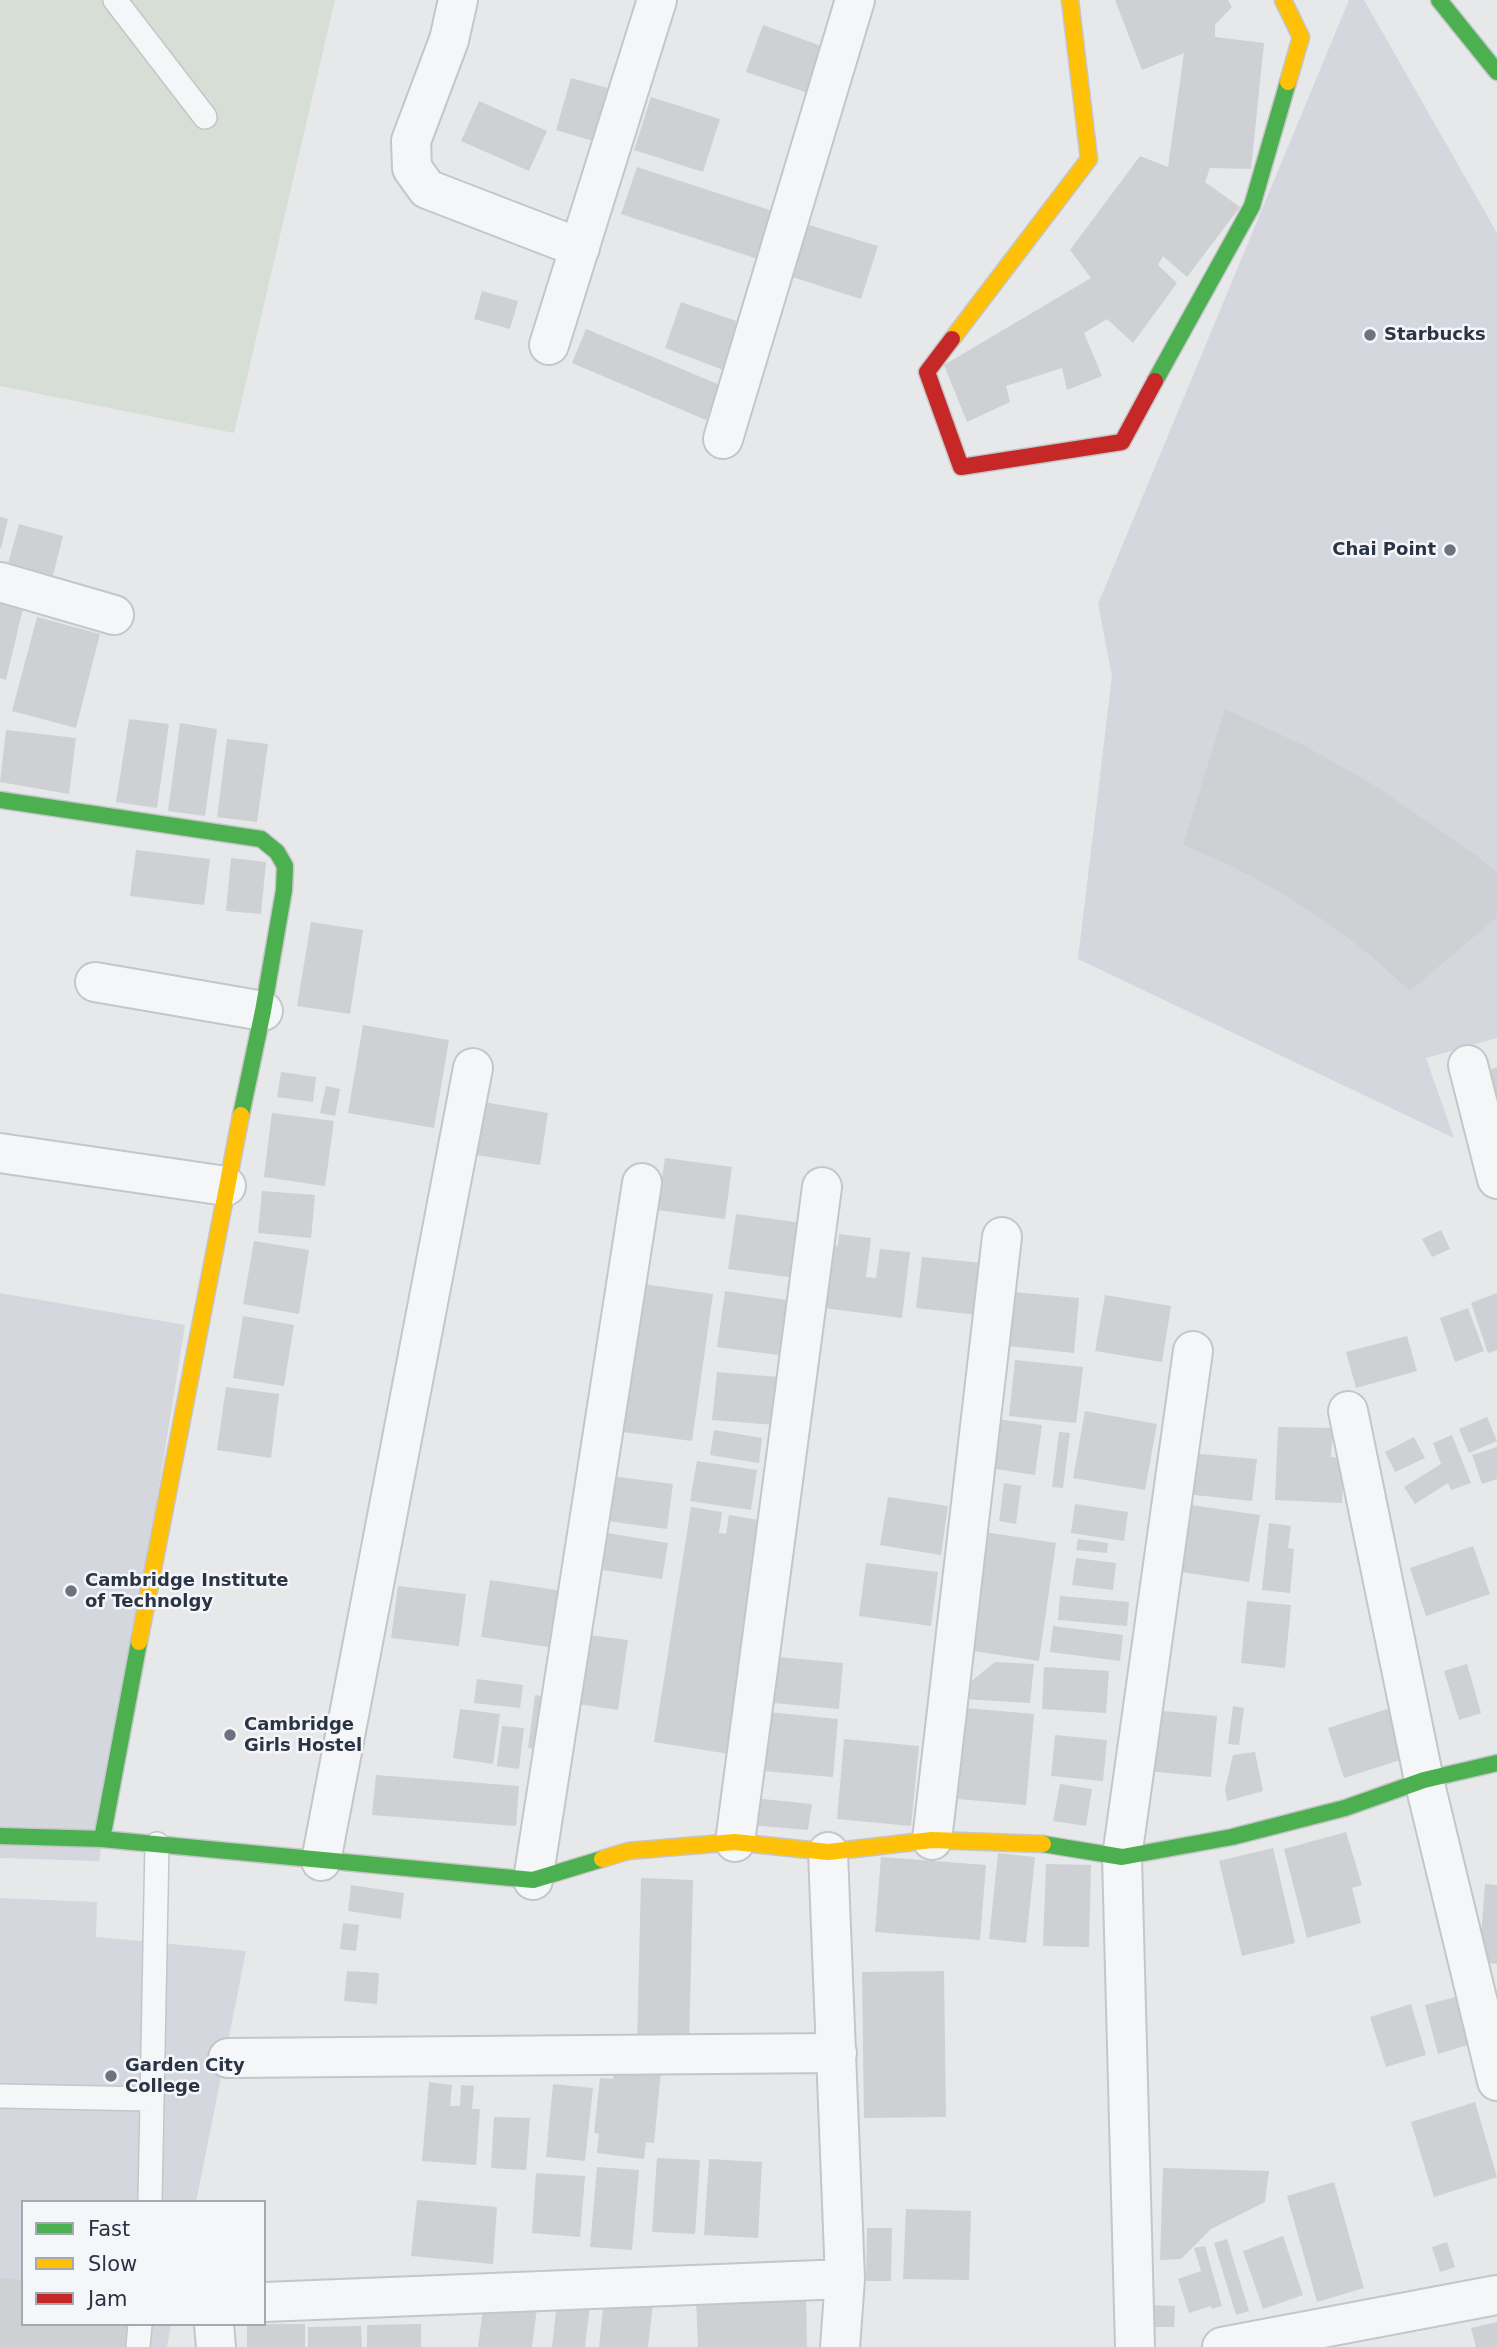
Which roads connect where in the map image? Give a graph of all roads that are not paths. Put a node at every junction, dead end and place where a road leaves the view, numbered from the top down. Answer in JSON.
{"nodes":[{"id":1,"x":115,"y":0,"type":"edge"},
{"id":2,"x":458,"y":0,"type":"edge"},
{"id":3,"x":657,"y":0,"type":"edge"},
{"id":4,"x":855,"y":0,"type":"edge"},
{"id":5,"x":1070,"y":0,"type":"edge"},
{"id":6,"x":1283,"y":0,"type":"edge"},
{"id":7,"x":1440,"y":0,"type":"edge"},
{"id":8,"x":1497,"y":72,"type":"edge"},
{"id":9,"x":205,"y":117,"type":"dead end"},
{"id":10,"x":580,"y":248,"type":"junction"},
{"id":11,"x":549,"y":345,"type":"dead end"},
{"id":12,"x":723,"y":439,"type":"dead end"},
{"id":13,"x":0,"y":582,"type":"edge"},
{"id":14,"x":114,"y":615,"type":"dead end"},
{"id":15,"x":0,"y":800,"type":"edge"},
{"id":16,"x":95,"y":982,"type":"dead end"},
{"id":17,"x":263,"y":1011,"type":"junction"},
{"id":18,"x":1468,"y":1065,"type":"dead end"},
{"id":19,"x":473,"y":1068,"type":"dead end"},
{"id":20,"x":0,"y":1153,"type":"edge"},
{"id":21,"x":1497,"y":1179,"type":"edge"},
{"id":22,"x":642,"y":1183,"type":"dead end"},
{"id":23,"x":226,"y":1186,"type":"junction"},
{"id":24,"x":822,"y":1187,"type":"dead end"},
{"id":25,"x":1002,"y":1237,"type":"dead end"},
{"id":26,"x":1193,"y":1351,"type":"dead end"},
{"id":27,"x":1348,"y":1411,"type":"dead end"},
{"id":28,"x":1497,"y":1763,"type":"edge"},
{"id":29,"x":1424,"y":1780,"type":"junction"},
{"id":30,"x":0,"y":1836,"type":"edge"},
{"id":31,"x":102,"y":1839,"type":"junction"},
{"id":32,"x":932,"y":1840,"type":"junction"},
{"id":33,"x":735,"y":1842,"type":"junction"},
{"id":34,"x":157,"y":1844,"type":"junction"},
{"id":35,"x":828,"y":1852,"type":"junction"},
{"id":36,"x":1122,"y":1857,"type":"junction"},
{"id":37,"x":321,"y":1861,"type":"junction"},
{"id":38,"x":533,"y":1880,"type":"junction"},
{"id":39,"x":837,"y":2053,"type":"junction"},
{"id":40,"x":228,"y":2058,"type":"dead end"},
{"id":41,"x":1497,"y":2081,"type":"edge"},
{"id":42,"x":0,"y":2096,"type":"edge"},
{"id":43,"x":150,"y":2099,"type":"junction"},
{"id":44,"x":150,"y":2200,"type":"edge"},
{"id":45,"x":845,"y":2279,"type":"junction"},
{"id":46,"x":1497,"y":2295,"type":"edge"},
{"id":47,"x":266,"y":2302,"type":"edge"},
{"id":48,"x":140,"y":2326,"type":"edge"},
{"id":49,"x":214,"y":2326,"type":"edge"},
{"id":50,"x":138,"y":2347,"type":"edge"},
{"id":51,"x":216,"y":2347,"type":"edge"},
{"id":52,"x":840,"y":2347,"type":"edge"},
{"id":53,"x":1135,"y":2347,"type":"edge"},
{"id":54,"x":1222,"y":2347,"type":"edge"}],
"edges":[{"from":1,"to":9,"type":"lane"},
{"from":2,"to":10,"type":"street"},
{"from":3,"to":10,"type":"street"},
{"from":4,"to":12,"type":"street"},
{"from":5,"to":6,"type":"street"},
{"from":7,"to":8,"type":"street"},
{"from":10,"to":11,"type":"street"},
{"from":13,"to":14,"type":"street"},
{"from":15,"to":17,"type":"street"},
{"from":16,"to":17,"type":"street"},
{"from":17,"to":23,"type":"street"},
{"from":18,"to":21,"type":"street"},
{"from":19,"to":37,"type":"street"},
{"from":20,"to":23,"type":"street"},
{"from":22,"to":38,"type":"street"},
{"from":23,"to":31,"type":"street"},
{"from":24,"to":33,"type":"street"},
{"from":25,"to":32,"type":"street"},
{"from":26,"to":36,"type":"street"},
{"from":27,"to":29,"type":"street"},
{"from":28,"to":29,"type":"street"},
{"from":29,"to":36,"type":"street"},
{"from":29,"to":41,"type":"street"},
{"from":30,"to":31,"type":"street"},
{"from":31,"to":34,"type":"street"},
{"from":32,"to":35,"type":"street"},
{"from":32,"to":36,"type":"street"},
{"from":33,"to":35,"type":"street"},
{"from":33,"to":38,"type":"street"},
{"from":34,"to":37,"type":"street"},
{"from":34,"to":43,"type":"lane"},
{"from":35,"to":39,"type":"street"},
{"from":36,"to":53,"type":"street"},
{"from":37,"to":38,"type":"street"},
{"from":39,"to":40,"type":"street"},
{"from":39,"to":45,"type":"street"},
{"from":42,"to":43,"type":"lane"},
{"from":43,"to":44,"type":"lane"},
{"from":45,"to":47,"type":"street"},
{"from":45,"to":52,"type":"street"},
{"from":46,"to":54,"type":"street"},
{"from":48,"to":50,"type":"lane"},
{"from":49,"to":51,"type":"street"}]}
